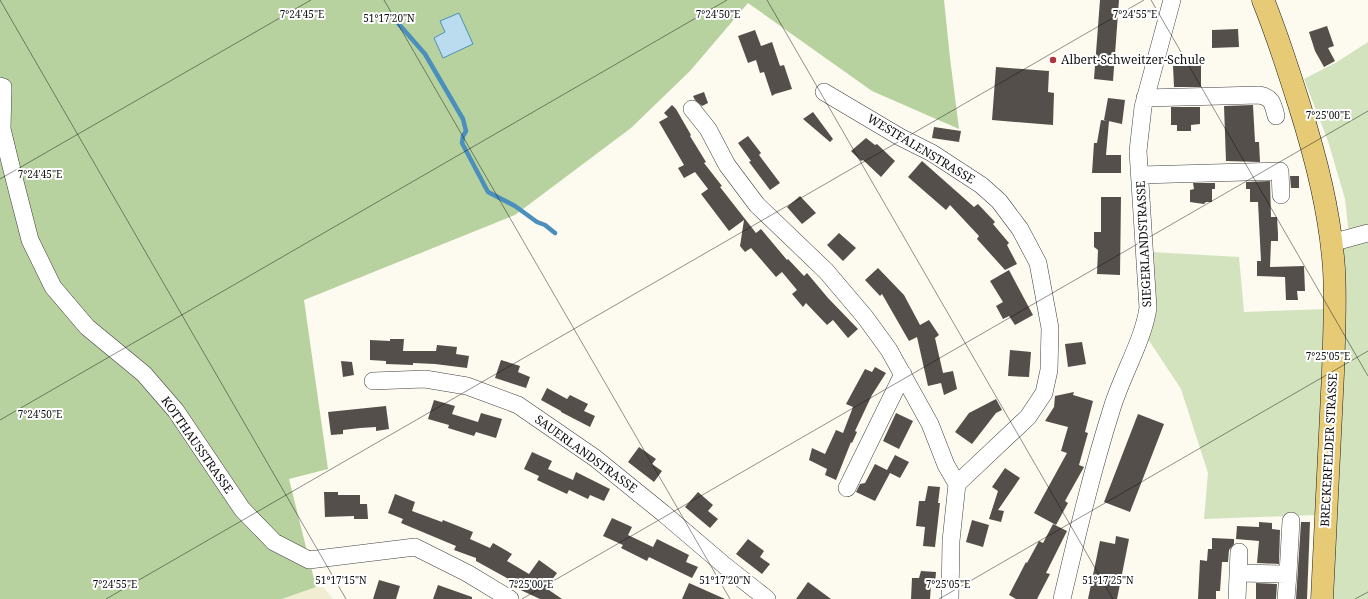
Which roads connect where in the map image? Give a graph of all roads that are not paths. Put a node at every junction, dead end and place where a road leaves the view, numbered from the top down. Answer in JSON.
{"nodes":[{"id":1,"x":1172,"y":0,"type":"edge"},
{"id":2,"x":1263,"y":0,"type":"edge"},
{"id":3,"x":0,"y":86,"type":"edge"},
{"id":4,"x":824,"y":92,"type":"dead end"},
{"id":5,"x":1145,"y":98,"type":"junction"},
{"id":6,"x":692,"y":109,"type":"dead end"},
{"id":7,"x":1276,"y":116,"type":"dead end"},
{"id":8,"x":1140,"y":175,"type":"junction"},
{"id":9,"x":1281,"y":195,"type":"dead end"},
{"id":10,"x":1368,"y":233,"type":"edge"},
{"id":11,"x":1331,"y":243,"type":"junction"},
{"id":12,"x":903,"y":374,"type":"junction"},
{"id":13,"x":373,"y":381,"type":"dead end"},
{"id":14,"x":957,"y":484,"type":"junction"},
{"id":15,"x":847,"y":488,"type":"dead end"},
{"id":16,"x":1291,"y":521,"type":"dead end"},
{"id":17,"x":1239,"y":552,"type":"dead end"},
{"id":18,"x":1238,"y":573,"type":"junction"},
{"id":19,"x":1288,"y":574,"type":"junction"},
{"id":20,"x":510,"y":599,"type":"edge"},
{"id":21,"x":767,"y":599,"type":"edge"},
{"id":22,"x":950,"y":599,"type":"edge"},
{"id":23,"x":1062,"y":599,"type":"edge"},
{"id":24,"x":1237,"y":599,"type":"edge"},
{"id":25,"x":1286,"y":599,"type":"edge"},
{"id":26,"x":1322,"y":599,"type":"edge"}],
"edges":[{"from":1,"to":5,"type":"street","name":"SIEGERLANDSTRASSE"},
{"from":2,"to":11,"type":"main road","name":"BRECKERFELDER STRASSE"},
{"from":3,"to":20,"type":"street","name":"KOTTHAUSSTRASSE"},
{"from":4,"to":14,"type":"street","name":"WESTFALENSTRASSE"},
{"from":5,"to":7,"type":"street"},
{"from":5,"to":8,"type":"street","name":"SIEGERLANDSTRASSE"},
{"from":6,"to":12,"type":"street"},
{"from":8,"to":9,"type":"street"},
{"from":8,"to":23,"type":"street","name":"SIEGERLANDSTRASSE"},
{"from":10,"to":11,"type":"street"},
{"from":11,"to":26,"type":"main road","name":"BRECKERFELDER STRASSE"},
{"from":12,"to":14,"type":"street"},
{"from":12,"to":15,"type":"street"},
{"from":13,"to":21,"type":"street","name":"SAUERLANDSTRASSE"},
{"from":14,"to":22,"type":"street"},
{"from":16,"to":19,"type":"street"},
{"from":17,"to":18,"type":"street"},
{"from":18,"to":19,"type":"street"},
{"from":18,"to":24,"type":"street"},
{"from":19,"to":25,"type":"street"}]}
